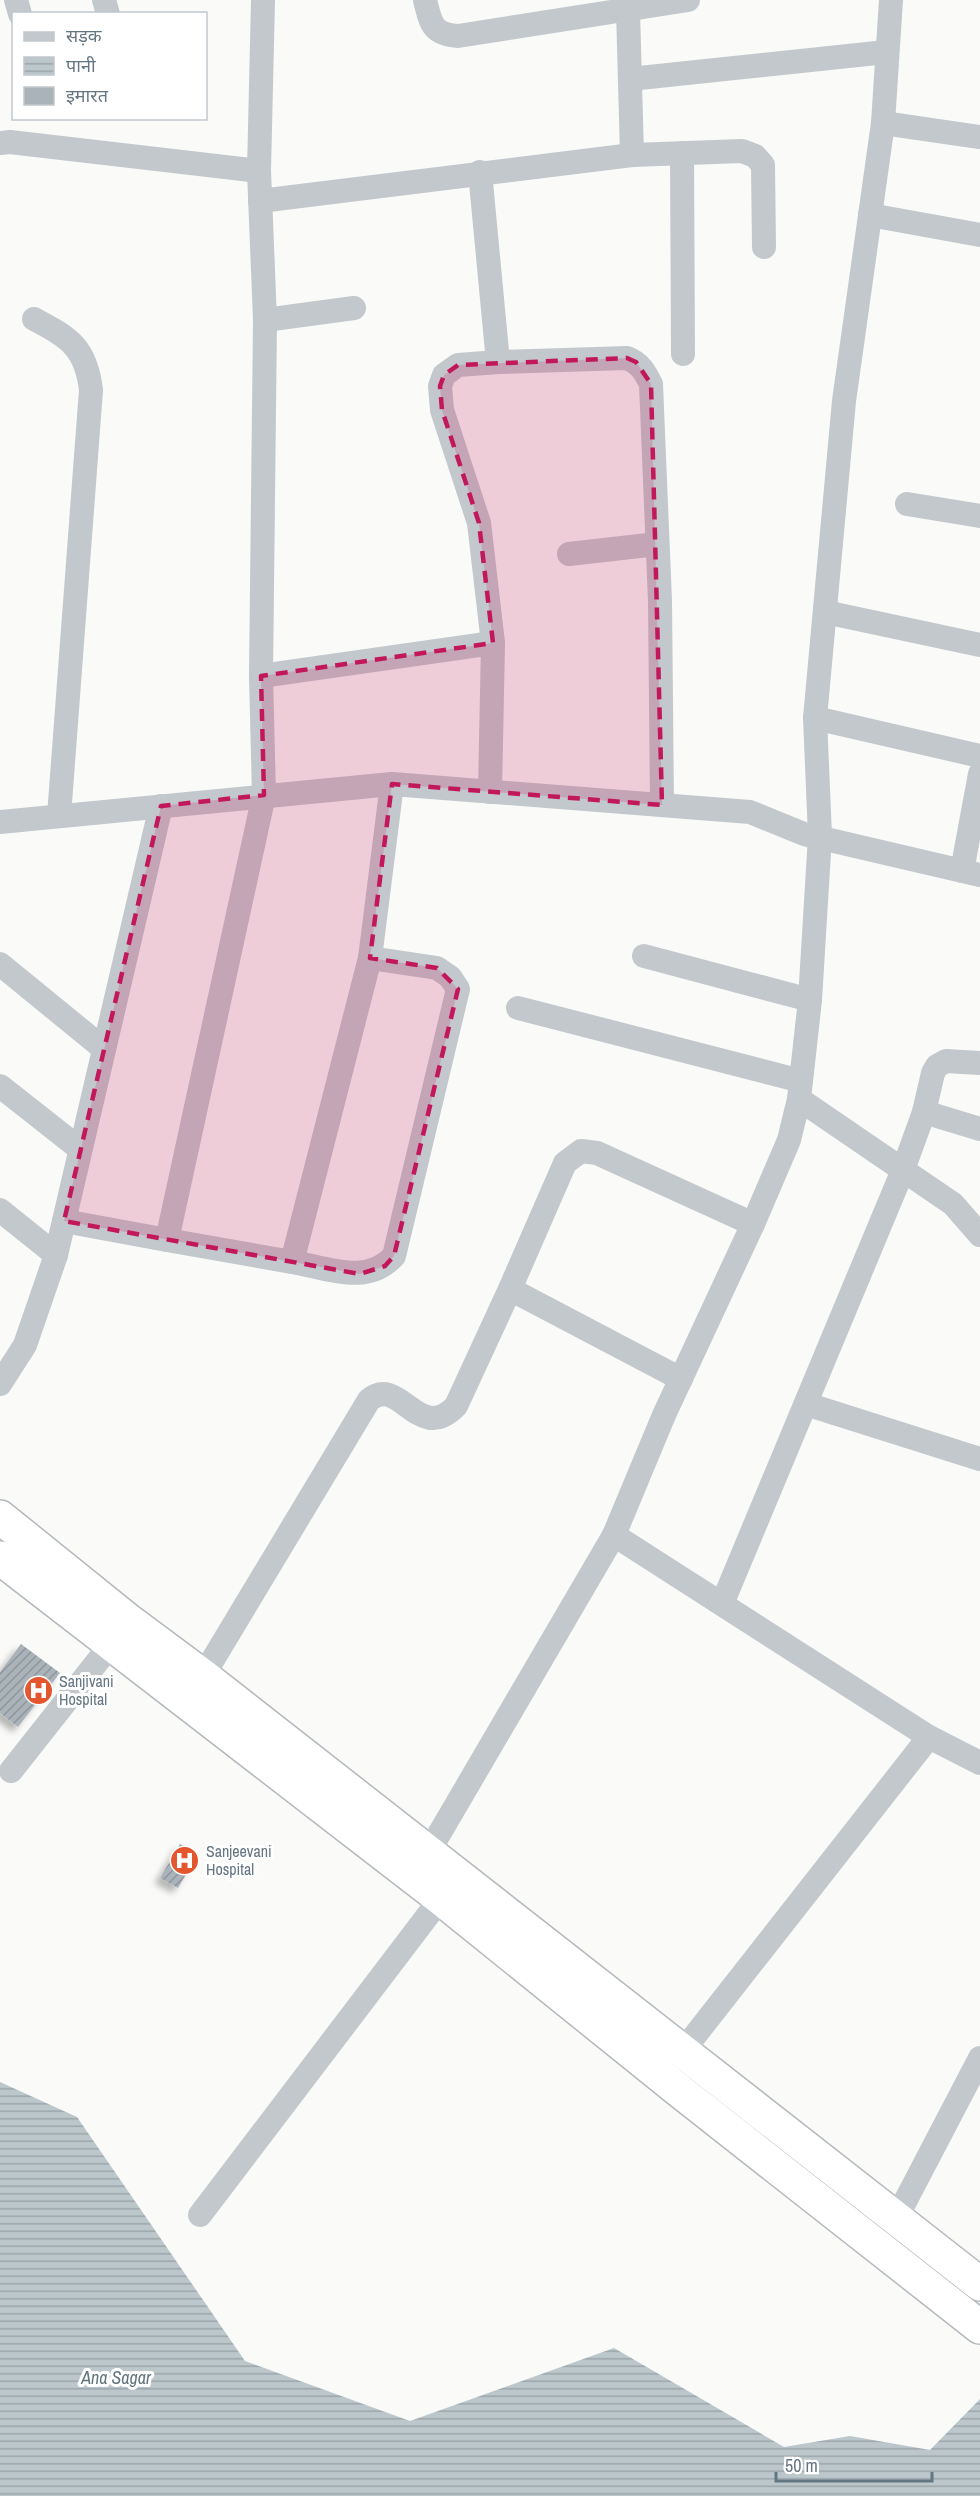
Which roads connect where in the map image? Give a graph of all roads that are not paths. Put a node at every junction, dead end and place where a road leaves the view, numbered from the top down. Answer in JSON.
{"nodes":[{"id":1,"x":263,"y":0,"type":"edge"},
{"id":2,"x":424,"y":0,"type":"edge"},
{"id":3,"x":688,"y":0,"type":"edge"},
{"id":4,"x":891,"y":0,"type":"edge"},
{"id":5,"x":572,"y":9,"type":"edge"},
{"id":6,"x":628,"y":10,"type":"junction"},
{"id":7,"x":886,"y":52,"type":"junction"},
{"id":8,"x":630,"y":79,"type":"junction"},
{"id":9,"x":883,"y":123,"type":"junction"},
{"id":10,"x":980,"y":137,"type":"edge"},
{"id":11,"x":0,"y":143,"type":"edge"},
{"id":12,"x":682,"y":153,"type":"junction"},
{"id":13,"x":632,"y":155,"type":"junction"},
{"id":14,"x":259,"y":171,"type":"junction"},
{"id":15,"x":480,"y":172,"type":"junction"},
{"id":16,"x":260,"y":201,"type":"junction"},
{"id":17,"x":870,"y":215,"type":"junction"},
{"id":18,"x":980,"y":235,"type":"edge"},
{"id":19,"x":764,"y":248,"type":"dead end"},
{"id":20,"x":354,"y":308,"type":"dead end"},
{"id":21,"x":34,"y":319,"type":"dead end"},
{"id":22,"x":265,"y":320,"type":"junction"},
{"id":23,"x":683,"y":354,"type":"dead end"},
{"id":24,"x":498,"y":362,"type":"junction"},
{"id":25,"x":907,"y":504,"type":"dead end"},
{"id":26,"x":980,"y":516,"type":"edge"},
{"id":27,"x":657,"y":544,"type":"junction"},
{"id":28,"x":569,"y":554,"type":"dead end"},
{"id":29,"x":825,"y":612,"type":"junction"},
{"id":30,"x":493,"y":643,"type":"junction"},
{"id":31,"x":980,"y":645,"type":"edge"},
{"id":32,"x":261,"y":676,"type":"junction"},
{"id":33,"x":815,"y":718,"type":"junction"},
{"id":34,"x":980,"y":756,"type":"edge"},
{"id":35,"x":980,"y":774,"type":"edge"},
{"id":36,"x":392,"y":784,"type":"junction"},
{"id":37,"x":490,"y":792,"type":"junction"},
{"id":38,"x":264,"y":795,"type":"junction"},
{"id":39,"x":662,"y":805,"type":"junction"},
{"id":40,"x":161,"y":806,"type":"junction"},
{"id":41,"x":59,"y":816,"type":"junction"},
{"id":42,"x":0,"y":822,"type":"edge"},
{"id":43,"x":820,"y":836,"type":"junction"},
{"id":44,"x":971,"y":873,"type":"edge"},
{"id":45,"x":644,"y":956,"type":"dead end"},
{"id":46,"x":370,"y":958,"type":"junction"},
{"id":47,"x":0,"y":964,"type":"edge"},
{"id":48,"x":810,"y":1000,"type":"junction"},
{"id":49,"x":518,"y":1008,"type":"dead end"},
{"id":50,"x":104,"y":1049,"type":"junction"},
{"id":51,"x":980,"y":1063,"type":"edge"},
{"id":52,"x":0,"y":1086,"type":"edge"},
{"id":53,"x":800,"y":1090,"type":"junction"},
{"id":54,"x":924,"y":1112,"type":"junction"},
{"id":55,"x":980,"y":1129,"type":"edge"},
{"id":56,"x":80,"y":1149,"type":"junction"},
{"id":57,"x":903,"y":1170,"type":"junction"},
{"id":58,"x":0,"y":1210,"type":"edge"},
{"id":59,"x":64,"y":1221,"type":"junction"},
{"id":60,"x":753,"y":1224,"type":"junction"},
{"id":61,"x":980,"y":1235,"type":"edge"},
{"id":62,"x":167,"y":1240,"type":"junction"},
{"id":63,"x":56,"y":1255,"type":"junction"},
{"id":64,"x":292,"y":1262,"type":"junction"},
{"id":65,"x":510,"y":1289,"type":"junction"},
{"id":66,"x":681,"y":1379,"type":"junction"},
{"id":67,"x":0,"y":1384,"type":"edge"},
{"id":68,"x":806,"y":1404,"type":"junction"},
{"id":69,"x":980,"y":1458,"type":"edge"},
{"id":70,"x":0,"y":1517,"type":"edge"},
{"id":71,"x":614,"y":1535,"type":"junction"},
{"id":72,"x":0,"y":1558,"type":"edge"},
{"id":73,"x":722,"y":1604,"type":"junction"},
{"id":74,"x":120,"y":1633,"type":"junction"},
{"id":75,"x":204,"y":1676,"type":"junction"},
{"id":76,"x":929,"y":1737,"type":"junction"},
{"id":77,"x":978,"y":1758,"type":"edge"},
{"id":78,"x":11,"y":1771,"type":"dead end"},
{"id":79,"x":420,"y":1866,"type":"junction"},
{"id":80,"x":449,"y":1887,"type":"junction"},
{"id":81,"x":682,"y":2052,"type":"junction"},
{"id":82,"x":980,"y":2058,"type":"edge"},
{"id":83,"x":200,"y":2215,"type":"dead end"},
{"id":84,"x":897,"y":2217,"type":"junction"},
{"id":85,"x":980,"y":2284,"type":"edge"},
{"id":86,"x":980,"y":2327,"type":"edge"}],
"edges":[{"from":1,"to":14,"type":"street"},
{"from":2,"to":5,"type":"street"},
{"from":3,"to":6,"type":"street"},
{"from":4,"to":7,"type":"street"},
{"from":5,"to":6,"type":"street"},
{"from":6,"to":8,"type":"street"},
{"from":7,"to":8,"type":"street"},
{"from":7,"to":9,"type":"street"},
{"from":8,"to":13,"type":"street"},
{"from":9,"to":10,"type":"street"},
{"from":9,"to":17,"type":"street"},
{"from":11,"to":14,"type":"street"},
{"from":12,"to":13,"type":"street"},
{"from":12,"to":19,"type":"street"},
{"from":12,"to":23,"type":"street"},
{"from":13,"to":15,"type":"street"},
{"from":14,"to":16,"type":"street"},
{"from":15,"to":16,"type":"street"},
{"from":15,"to":24,"type":"street"},
{"from":16,"to":22,"type":"street"},
{"from":17,"to":18,"type":"street"},
{"from":17,"to":29,"type":"street"},
{"from":20,"to":22,"type":"street"},
{"from":21,"to":41,"type":"street"},
{"from":22,"to":32,"type":"street"},
{"from":24,"to":27,"type":"street"},
{"from":24,"to":30,"type":"street"},
{"from":25,"to":26,"type":"street"},
{"from":27,"to":28,"type":"street"},
{"from":27,"to":39,"type":"street"},
{"from":29,"to":31,"type":"street"},
{"from":29,"to":33,"type":"street"},
{"from":30,"to":32,"type":"street"},
{"from":30,"to":37,"type":"street"},
{"from":32,"to":38,"type":"street"},
{"from":33,"to":34,"type":"street"},
{"from":33,"to":43,"type":"street"},
{"from":35,"to":44,"type":"street"},
{"from":36,"to":37,"type":"street"},
{"from":36,"to":38,"type":"street"},
{"from":36,"to":46,"type":"street"},
{"from":37,"to":39,"type":"street"},
{"from":38,"to":40,"type":"street"},
{"from":38,"to":62,"type":"street"},
{"from":39,"to":43,"type":"street"},
{"from":40,"to":41,"type":"street"},
{"from":40,"to":50,"type":"street"},
{"from":41,"to":42,"type":"street"},
{"from":43,"to":44,"type":"street"},
{"from":43,"to":48,"type":"street"},
{"from":45,"to":48,"type":"street"},
{"from":46,"to":64,"type":"street"},
{"from":46,"to":64,"type":"street"},
{"from":47,"to":50,"type":"street"},
{"from":48,"to":53,"type":"street"},
{"from":49,"to":53,"type":"street"},
{"from":50,"to":56,"type":"street"},
{"from":51,"to":54,"type":"street"},
{"from":52,"to":56,"type":"street"},
{"from":53,"to":57,"type":"street"},
{"from":53,"to":60,"type":"street"},
{"from":54,"to":55,"type":"street"},
{"from":54,"to":57,"type":"street"},
{"from":56,"to":59,"type":"street"},
{"from":57,"to":61,"type":"street"},
{"from":57,"to":68,"type":"street"},
{"from":58,"to":63,"type":"street"},
{"from":59,"to":62,"type":"street"},
{"from":59,"to":63,"type":"street"},
{"from":60,"to":65,"type":"street"},
{"from":60,"to":66,"type":"street"},
{"from":62,"to":64,"type":"street"},
{"from":63,"to":67,"type":"street"},
{"from":65,"to":66,"type":"street"},
{"from":65,"to":75,"type":"street"},
{"from":66,"to":71,"type":"street"},
{"from":68,"to":69,"type":"street"},
{"from":68,"to":73,"type":"street"},
{"from":70,"to":74,"type":"highway"},
{"from":71,"to":73,"type":"street"},
{"from":71,"to":79,"type":"street"},
{"from":72,"to":74,"type":"highway"},
{"from":73,"to":76,"type":"street"},
{"from":74,"to":75,"type":"highway"},
{"from":74,"to":78,"type":"street"},
{"from":74,"to":79,"type":"highway"},
{"from":75,"to":79,"type":"highway"},
{"from":76,"to":77,"type":"street"},
{"from":76,"to":81,"type":"street"},
{"from":79,"to":80,"type":"highway"},
{"from":80,"to":81,"type":"highway"},
{"from":80,"to":83,"type":"street"},
{"from":80,"to":86,"type":"highway"},
{"from":81,"to":84,"type":"highway"},
{"from":82,"to":84,"type":"street"},
{"from":84,"to":85,"type":"highway"}]}
